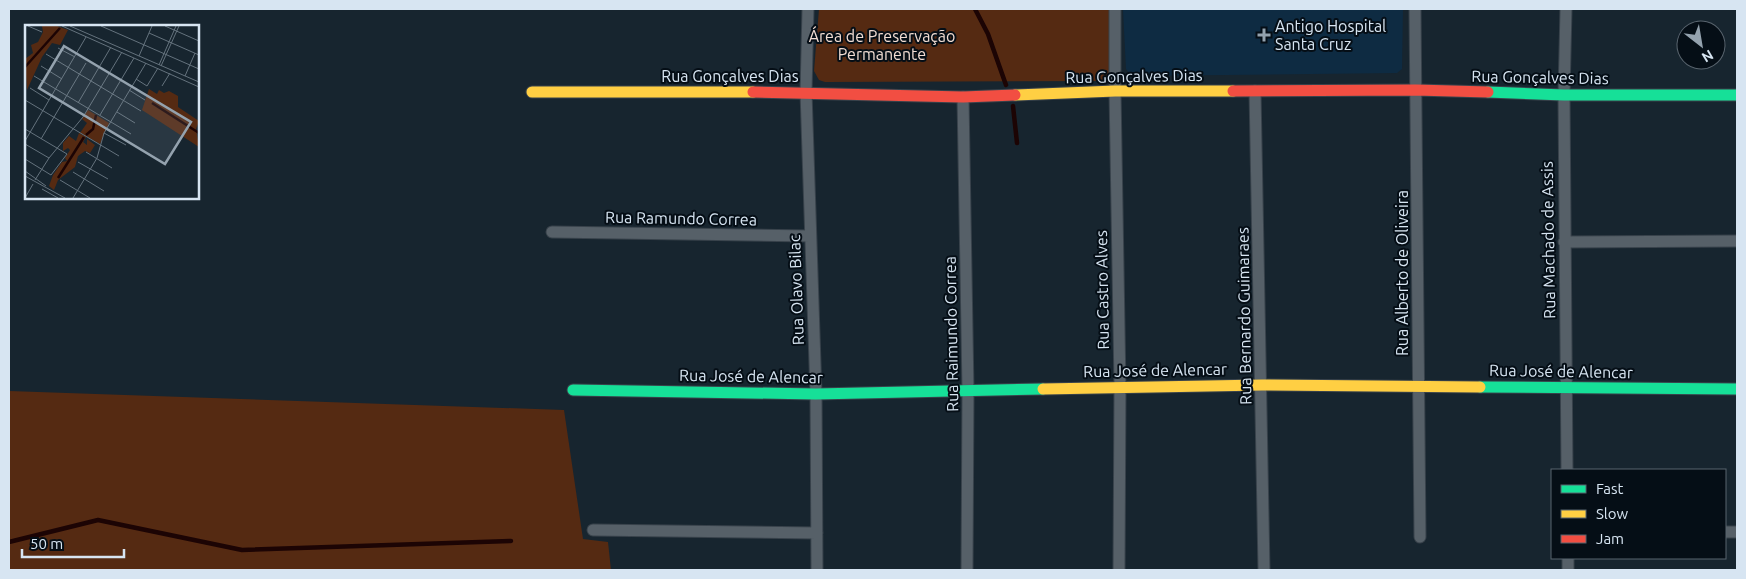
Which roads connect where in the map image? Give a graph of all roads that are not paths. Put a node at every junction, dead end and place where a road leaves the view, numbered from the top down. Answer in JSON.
{"nodes":[{"id":1,"x":808,"y":9,"type":"edge"},
{"id":2,"x":1115,"y":9,"type":"edge"},
{"id":3,"x":1415,"y":9,"type":"edge"},
{"id":4,"x":1566,"y":9,"type":"edge"},
{"id":5,"x":1416,"y":90,"type":"junction"},
{"id":6,"x":1115,"y":91,"type":"junction"},
{"id":7,"x":1255,"y":91,"type":"junction"},
{"id":8,"x":532,"y":92,"type":"dead end"},
{"id":9,"x":806,"y":92,"type":"junction"},
{"id":10,"x":1564,"y":95,"type":"junction"},
{"id":11,"x":1737,"y":95,"type":"edge"},
{"id":12,"x":963,"y":97,"type":"junction"},
{"id":13,"x":552,"y":232,"type":"dead end"},
{"id":14,"x":810,"y":236,"type":"junction"},
{"id":15,"x":1564,"y":242,"type":"junction"},
{"id":16,"x":1737,"y":242,"type":"edge"},
{"id":17,"x":1262,"y":384,"type":"junction"},
{"id":18,"x":1419,"y":386,"type":"junction"},
{"id":19,"x":1120,"y":387,"type":"junction"},
{"id":20,"x":1566,"y":388,"type":"junction"},
{"id":21,"x":1737,"y":389,"type":"edge"},
{"id":22,"x":574,"y":390,"type":"dead end"},
{"id":23,"x":968,"y":391,"type":"junction"},
{"id":24,"x":816,"y":394,"type":"junction"},
{"id":25,"x":1567,"y":469,"type":"edge"},
{"id":26,"x":593,"y":530,"type":"dead end"},
{"id":27,"x":817,"y":533,"type":"junction"},
{"id":28,"x":1420,"y":537,"type":"dead end"},
{"id":29,"x":817,"y":570,"type":"edge"},
{"id":30,"x":967,"y":570,"type":"edge"},
{"id":31,"x":1119,"y":570,"type":"edge"},
{"id":32,"x":1264,"y":570,"type":"edge"}],
"edges":[{"from":1,"to":9,"type":"street","name":"Rua Olavo Bilac"},
{"from":2,"to":6,"type":"street","name":"Rua Castro Alves"},
{"from":3,"to":5,"type":"street","name":"Rua Alberto de Oliveira"},
{"from":4,"to":10,"type":"street","name":"Rua Machado de Assis"},
{"from":5,"to":7,"type":"street","name":"Rua Gonçalves Dias"},
{"from":5,"to":10,"type":"street","name":"Rua Gonçalves Dias"},
{"from":5,"to":18,"type":"street","name":"Rua Alberto de Oliveira"},
{"from":6,"to":7,"type":"street","name":"Rua Gonçalves Dias"},
{"from":6,"to":12,"type":"street","name":"Rua Gonçalves Dias"},
{"from":6,"to":19,"type":"street","name":"Rua Castro Alves"},
{"from":7,"to":17,"type":"street","name":"Rua Bernardo Guimaraes"},
{"from":8,"to":9,"type":"street","name":"Rua Gonçalves Dias"},
{"from":9,"to":12,"type":"street","name":"Rua Gonçalves Dias"},
{"from":9,"to":14,"type":"street","name":"Rua Olavo Bilac"},
{"from":10,"to":11,"type":"street","name":"Rua Gonçalves Dias"},
{"from":10,"to":15,"type":"street","name":"Rua Machado de Assis"},
{"from":12,"to":23,"type":"street","name":"Rua Raimundo Correa"},
{"from":13,"to":14,"type":"street","name":"Rua Ramundo Correa"},
{"from":14,"to":24,"type":"street","name":"Rua Olavo Bilac"},
{"from":15,"to":16,"type":"street"},
{"from":15,"to":20,"type":"street","name":"Rua Machado de Assis"},
{"from":17,"to":18,"type":"street","name":"Rua José de Alencar"},
{"from":17,"to":19,"type":"street","name":"Rua José de Alencar"},
{"from":17,"to":32,"type":"street","name":"Rua Bernardo Guimaraes"},
{"from":18,"to":20,"type":"street","name":"Rua José de Alencar"},
{"from":18,"to":28,"type":"street","name":"Rua Alberto de Oliveira"},
{"from":19,"to":23,"type":"street","name":"Rua José de Alencar"},
{"from":19,"to":31,"type":"street","name":"Rua Castro Alves"},
{"from":20,"to":21,"type":"street","name":"Rua José de Alencar"},
{"from":20,"to":25,"type":"street","name":"Rua Machado de Assis"},
{"from":22,"to":24,"type":"street","name":"Rua José de Alencar"},
{"from":23,"to":24,"type":"street","name":"Rua José de Alencar"},
{"from":23,"to":30,"type":"street","name":"Rua Raimundo Correa"},
{"from":24,"to":27,"type":"street","name":"Rua Olavo Bilac"},
{"from":26,"to":27,"type":"street"},
{"from":27,"to":29,"type":"street","name":"Rua Olavo Bilac"}]}
